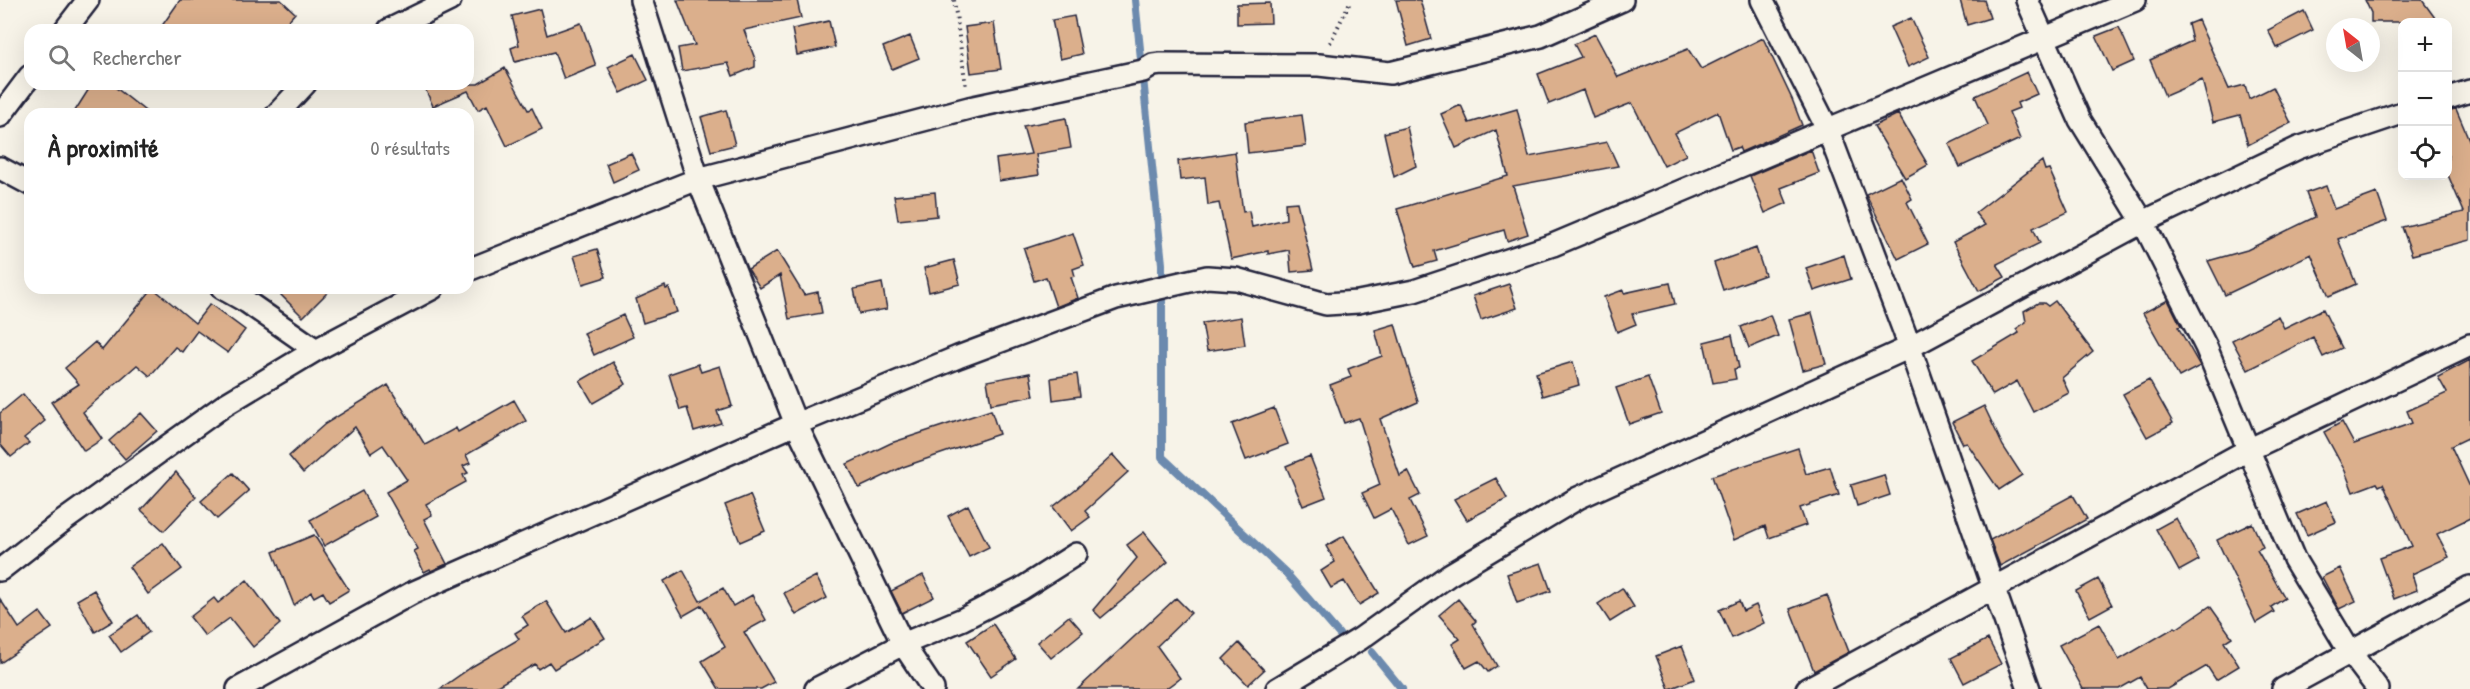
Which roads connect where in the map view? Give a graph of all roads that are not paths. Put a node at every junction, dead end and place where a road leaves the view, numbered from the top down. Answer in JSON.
{"nodes":[{"id":1,"x":88,"y":0,"type":"edge"},
{"id":2,"x":450,"y":0,"type":"edge"},
{"id":3,"x":641,"y":0,"type":"edge"},
{"id":4,"x":1622,"y":0,"type":"edge"},
{"id":5,"x":1762,"y":0,"type":"edge"},
{"id":6,"x":2027,"y":0,"type":"edge"},
{"id":7,"x":2135,"y":0,"type":"edge"},
{"id":8,"x":70,"y":24,"type":"edge"},
{"id":9,"x":401,"y":24,"type":"edge"},
{"id":10,"x":2044,"y":36,"type":"junction"},
{"id":11,"x":24,"y":84,"type":"edge"},
{"id":12,"x":299,"y":90,"type":"edge"},
{"id":13,"x":2470,"y":91,"type":"edge"},
{"id":14,"x":2452,"y":97,"type":"edge"},
{"id":15,"x":283,"y":108,"type":"edge"},
{"id":16,"x":2398,"y":115,"type":"edge"},
{"id":17,"x":0,"y":116,"type":"edge"},
{"id":18,"x":1827,"y":128,"type":"junction"},
{"id":19,"x":0,"y":168,"type":"edge"},
{"id":20,"x":698,"y":179,"type":"junction"},
{"id":21,"x":24,"y":181,"type":"edge"},
{"id":22,"x":2143,"y":222,"type":"junction"},
{"id":23,"x":474,"y":268,"type":"edge"},
{"id":24,"x":233,"y":294,"type":"edge"},
{"id":25,"x":422,"y":294,"type":"edge"},
{"id":26,"x":2470,"y":345,"type":"edge"},
{"id":27,"x":1908,"y":348,"type":"junction"},
{"id":28,"x":316,"y":350,"type":"junction"},
{"id":29,"x":796,"y":424,"type":"junction"},
{"id":30,"x":2248,"y":450,"type":"junction"},
{"id":31,"x":1076,"y":554,"type":"dead end"},
{"id":32,"x":0,"y":570,"type":"edge"},
{"id":33,"x":2470,"y":587,"type":"edge"},
{"id":34,"x":1993,"y":588,"type":"junction"},
{"id":35,"x":903,"y":644,"type":"junction"},
{"id":36,"x":2350,"y":652,"type":"junction"},
{"id":37,"x":238,"y":689,"type":"edge"},
{"id":38,"x":816,"y":689,"type":"edge"},
{"id":39,"x":933,"y":689,"type":"edge"},
{"id":40,"x":1277,"y":689,"type":"edge"},
{"id":41,"x":1808,"y":689,"type":"edge"},
{"id":42,"x":2029,"y":689,"type":"edge"},
{"id":43,"x":2283,"y":689,"type":"edge"},
{"id":44,"x":2378,"y":689,"type":"edge"}],
"edges":[{"from":1,"to":8,"type":"street"},
{"from":2,"to":9,"type":"street"},
{"from":3,"to":20,"type":"street"},
{"from":4,"to":20,"type":"street"},
{"from":5,"to":18,"type":"street"},
{"from":6,"to":10,"type":"street"},
{"from":7,"to":10,"type":"street"},
{"from":10,"to":18,"type":"street"},
{"from":10,"to":22,"type":"street"},
{"from":11,"to":17,"type":"street"},
{"from":12,"to":15,"type":"street"},
{"from":13,"to":14,"type":"street"},
{"from":16,"to":22,"type":"street"},
{"from":18,"to":27,"type":"street"},
{"from":18,"to":29,"type":"street"},
{"from":19,"to":21,"type":"street"},
{"from":20,"to":23,"type":"street"},
{"from":20,"to":29,"type":"street"},
{"from":22,"to":27,"type":"street"},
{"from":22,"to":30,"type":"street"},
{"from":24,"to":28,"type":"street"},
{"from":25,"to":28,"type":"street"},
{"from":26,"to":30,"type":"street"},
{"from":27,"to":34,"type":"street"},
{"from":27,"to":40,"type":"street"},
{"from":28,"to":32,"type":"street"},
{"from":29,"to":35,"type":"street"},
{"from":29,"to":37,"type":"street"},
{"from":30,"to":34,"type":"street"},
{"from":30,"to":36,"type":"street"},
{"from":31,"to":35,"type":"street"},
{"from":33,"to":36,"type":"street"},
{"from":34,"to":41,"type":"street"},
{"from":34,"to":42,"type":"street"},
{"from":35,"to":38,"type":"street"},
{"from":35,"to":39,"type":"street"},
{"from":36,"to":43,"type":"street"},
{"from":36,"to":44,"type":"street"}]}
